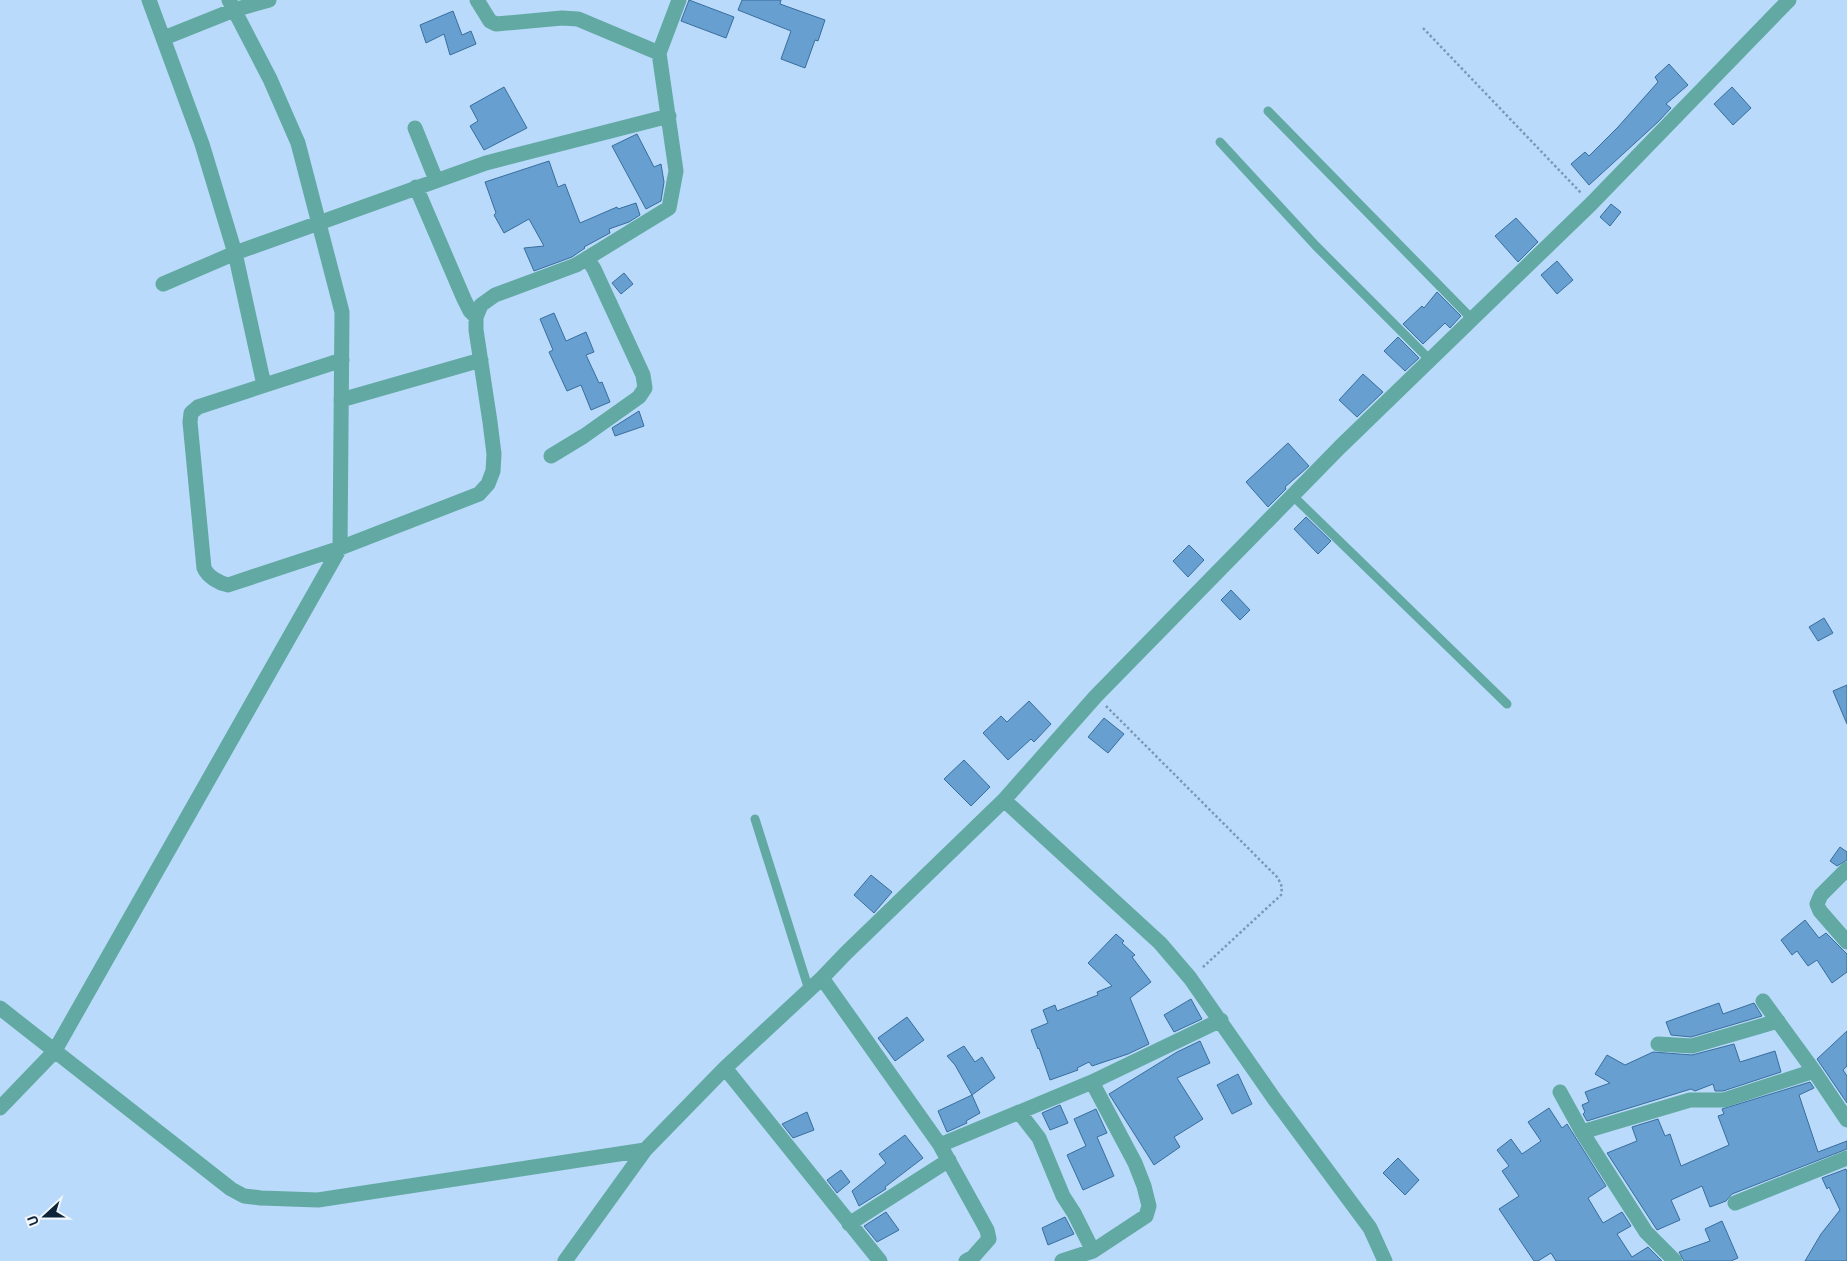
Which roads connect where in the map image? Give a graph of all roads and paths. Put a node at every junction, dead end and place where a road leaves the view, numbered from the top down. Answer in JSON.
{"nodes":[{"id":1,"x":149,"y":0,"type":"edge"},
{"id":2,"x":269,"y":0,"type":"edge"},
{"id":3,"x":477,"y":0,"type":"edge"},
{"id":4,"x":679,"y":0,"type":"edge"},
{"id":5,"x":1789,"y":0,"type":"edge"},
{"id":6,"x":231,"y":5,"type":"edge"},
{"id":7,"x":1423,"y":28,"type":"dead end"},
{"id":8,"x":164,"y":38,"type":"junction"},
{"id":9,"x":658,"y":53,"type":"junction"},
{"id":10,"x":1268,"y":111,"type":"dead end"},
{"id":11,"x":669,"y":116,"type":"junction"},
{"id":12,"x":415,"y":128,"type":"dead end"},
{"id":13,"x":1220,"y":142,"type":"dead end"},
{"id":14,"x":436,"y":180,"type":"junction"},
{"id":15,"x":416,"y":187,"type":"junction"},
{"id":16,"x":1592,"y":204,"type":"junction"},
{"id":17,"x":320,"y":224,"type":"junction"},
{"id":18,"x":235,"y":253,"type":"junction"},
{"id":19,"x":587,"y":258,"type":"junction"},
{"id":20,"x":163,"y":284,"type":"dead end"},
{"id":21,"x":476,"y":317,"type":"junction"},
{"id":22,"x":1472,"y":319,"type":"junction"},
{"id":23,"x":342,"y":360,"type":"junction"},
{"id":24,"x":481,"y":360,"type":"junction"},
{"id":25,"x":1430,"y":360,"type":"junction"},
{"id":26,"x":264,"y":385,"type":"junction"},
{"id":27,"x":341,"y":400,"type":"junction"},
{"id":28,"x":551,"y":456,"type":"dead end"},
{"id":29,"x":1293,"y":496,"type":"junction"},
{"id":30,"x":340,"y":548,"type":"junction"},
{"id":31,"x":1096,"y":696,"type":"junction"},
{"id":32,"x":1507,"y":704,"type":"dead end"},
{"id":33,"x":1004,"y":800,"type":"junction"},
{"id":34,"x":755,"y":819,"type":"dead end"},
{"id":35,"x":1847,"y":869,"type":"edge"},
{"id":36,"x":1847,"y":942,"type":"edge"},
{"id":37,"x":822,"y":978,"type":"junction"},
{"id":38,"x":1190,"y":978,"type":"junction"},
{"id":39,"x":809,"y":990,"type":"junction"},
{"id":40,"x":1763,"y":1000,"type":"dead end"},
{"id":41,"x":0,"y":1008,"type":"edge"},
{"id":42,"x":1221,"y":1020,"type":"junction"},
{"id":43,"x":1778,"y":1021,"type":"junction"},
{"id":44,"x":1658,"y":1044,"type":"dead end"},
{"id":45,"x":54,"y":1052,"type":"junction"},
{"id":46,"x":725,"y":1068,"type":"junction"},
{"id":47,"x":1814,"y":1071,"type":"junction"},
{"id":48,"x":1092,"y":1082,"type":"junction"},
{"id":49,"x":1560,"y":1092,"type":"dead end"},
{"id":50,"x":0,"y":1108,"type":"edge"},
{"id":51,"x":1019,"y":1112,"type":"junction"},
{"id":52,"x":1847,"y":1120,"type":"edge"},
{"id":53,"x":1582,"y":1132,"type":"junction"},
{"id":54,"x":940,"y":1144,"type":"junction"},
{"id":55,"x":645,"y":1150,"type":"junction"},
{"id":56,"x":1847,"y":1158,"type":"edge"},
{"id":57,"x":949,"y":1160,"type":"junction"},
{"id":58,"x":1735,"y":1203,"type":"dead end"},
{"id":59,"x":849,"y":1224,"type":"junction"},
{"id":60,"x":1093,"y":1251,"type":"junction"},
{"id":61,"x":565,"y":1261,"type":"edge"},
{"id":62,"x":880,"y":1261,"type":"edge"},
{"id":63,"x":966,"y":1261,"type":"edge"},
{"id":64,"x":1062,"y":1261,"type":"edge"},
{"id":65,"x":1384,"y":1261,"type":"edge"},
{"id":66,"x":1675,"y":1261,"type":"edge"}],
"edges":[{"from":1,"to":8,"type":"street"},
{"from":2,"to":6,"type":"street"},
{"from":3,"to":9,"type":"street"},
{"from":4,"to":9,"type":"street"},
{"from":5,"to":16,"type":"street"},
{"from":6,"to":8,"type":"street"},
{"from":6,"to":17,"type":"street"},
{"from":7,"to":16,"type":"path"},
{"from":8,"to":18,"type":"street"},
{"from":9,"to":11,"type":"street"},
{"from":10,"to":22,"type":"lane"},
{"from":11,"to":14,"type":"street"},
{"from":11,"to":19,"type":"street"},
{"from":12,"to":14,"type":"street"},
{"from":13,"to":25,"type":"lane"},
{"from":14,"to":15,"type":"street"},
{"from":15,"to":17,"type":"street"},
{"from":15,"to":21,"type":"street"},
{"from":16,"to":22,"type":"street"},
{"from":17,"to":18,"type":"street"},
{"from":17,"to":23,"type":"street"},
{"from":18,"to":20,"type":"street"},
{"from":18,"to":26,"type":"street"},
{"from":19,"to":21,"type":"street"},
{"from":19,"to":28,"type":"street"},
{"from":21,"to":24,"type":"street"},
{"from":22,"to":25,"type":"street"},
{"from":23,"to":26,"type":"street"},
{"from":23,"to":27,"type":"street"},
{"from":24,"to":27,"type":"street"},
{"from":24,"to":30,"type":"street"},
{"from":25,"to":29,"type":"street"},
{"from":26,"to":30,"type":"street"},
{"from":27,"to":30,"type":"street"},
{"from":29,"to":31,"type":"street"},
{"from":29,"to":32,"type":"lane"},
{"from":30,"to":45,"type":"street"},
{"from":31,"to":33,"type":"street"},
{"from":31,"to":38,"type":"path"},
{"from":33,"to":37,"type":"street"},
{"from":33,"to":38,"type":"street"},
{"from":34,"to":39,"type":"lane"},
{"from":35,"to":36,"type":"street"},
{"from":37,"to":39,"type":"street"},
{"from":37,"to":54,"type":"street"},
{"from":38,"to":42,"type":"street"},
{"from":39,"to":46,"type":"street"},
{"from":40,"to":43,"type":"street"},
{"from":41,"to":45,"type":"street"},
{"from":42,"to":48,"type":"street"},
{"from":42,"to":65,"type":"street"},
{"from":43,"to":44,"type":"street"},
{"from":43,"to":47,"type":"street"},
{"from":45,"to":50,"type":"street"},
{"from":45,"to":55,"type":"street"},
{"from":46,"to":55,"type":"street"},
{"from":46,"to":59,"type":"street"},
{"from":47,"to":52,"type":"street"},
{"from":47,"to":53,"type":"street"},
{"from":48,"to":51,"type":"street"},
{"from":48,"to":60,"type":"street"},
{"from":49,"to":53,"type":"street"},
{"from":51,"to":54,"type":"street"},
{"from":51,"to":60,"type":"street"},
{"from":53,"to":66,"type":"street"},
{"from":54,"to":57,"type":"street"},
{"from":55,"to":61,"type":"street"},
{"from":56,"to":58,"type":"street"},
{"from":57,"to":59,"type":"street"},
{"from":57,"to":63,"type":"street"},
{"from":59,"to":62,"type":"street"},
{"from":60,"to":64,"type":"street"}]}
